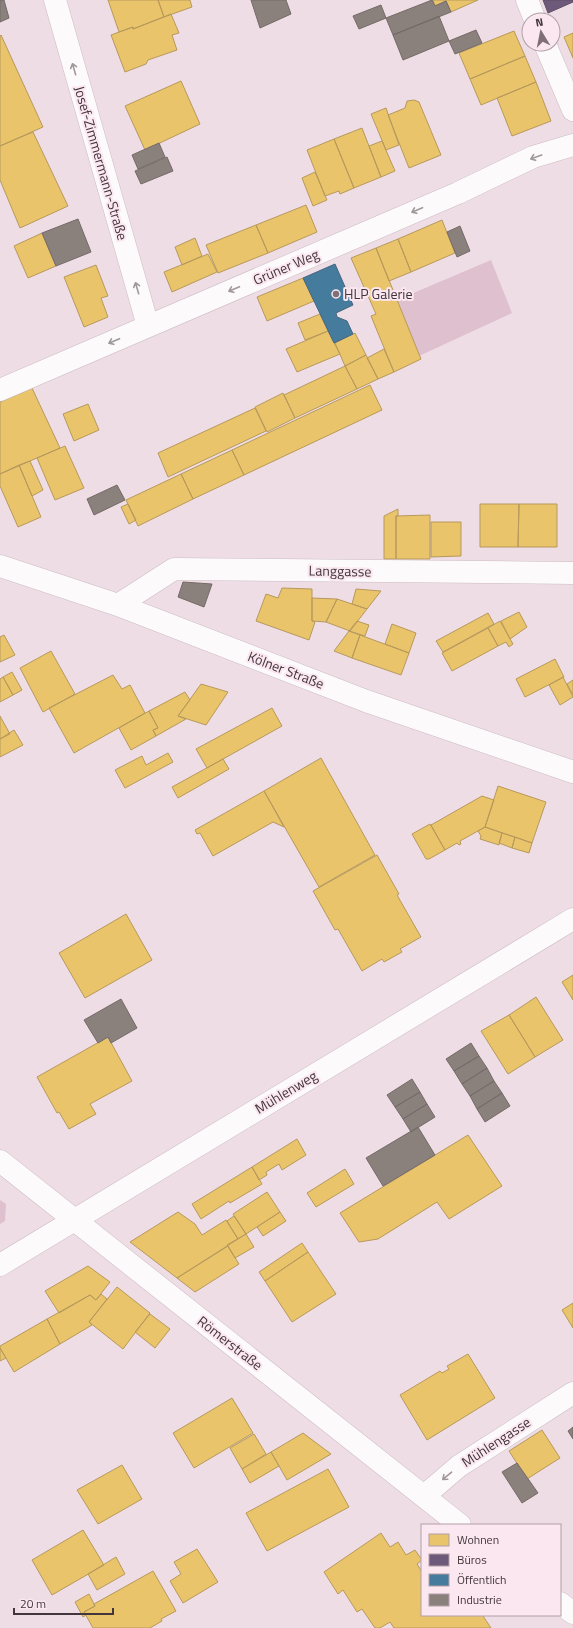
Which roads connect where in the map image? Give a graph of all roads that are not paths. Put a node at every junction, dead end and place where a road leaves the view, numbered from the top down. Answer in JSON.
{"nodes":[{"id":1,"x":55,"y":0,"type":"edge"},
{"id":2,"x":527,"y":0,"type":"edge"},
{"id":3,"x":532,"y":12,"type":"edge"},
{"id":4,"x":548,"y":52,"type":"edge"},
{"id":5,"x":573,"y":110,"type":"edge"},
{"id":6,"x":573,"y":145,"type":"edge"},
{"id":7,"x":148,"y":326,"type":"junction"},
{"id":8,"x":0,"y":390,"type":"edge"},
{"id":9,"x":0,"y":566,"type":"edge"},
{"id":10,"x":573,"y":573,"type":"edge"},
{"id":11,"x":118,"y":605,"type":"junction"},
{"id":12,"x":573,"y":772,"type":"edge"},
{"id":13,"x":573,"y":919,"type":"edge"},
{"id":14,"x":0,"y":1161,"type":"edge"},
{"id":15,"x":73,"y":1220,"type":"junction"},
{"id":16,"x":0,"y":1265,"type":"edge"},
{"id":17,"x":573,"y":1393,"type":"edge"},
{"id":18,"x":424,"y":1496,"type":"junction"},
{"id":19,"x":459,"y":1524,"type":"edge"},
{"id":20,"x":561,"y":1603,"type":"edge"},
{"id":21,"x":573,"y":1613,"type":"edge"}],
"edges":[{"from":7,"to":1,"type":"street","name":"Josef-Zimmermann-Straße","one_way":true},
{"from":2,"to":3,"type":"street"},
{"from":4,"to":5,"type":"street"},
{"from":6,"to":7,"type":"street","name":"Grüner Weg","one_way":true},
{"from":7,"to":8,"type":"street","name":"Grüner Weg","one_way":true},
{"from":9,"to":11,"type":"street","name":"Kölner Straße"},
{"from":10,"to":11,"type":"street","name":"Langgasse"},
{"from":11,"to":12,"type":"street","name":"Kölner Straße"},
{"from":13,"to":15,"type":"street","name":"Mühlenweg"},
{"from":14,"to":15,"type":"street","name":"Römerstraße"},
{"from":15,"to":16,"type":"street","name":"Mühlenweg"},
{"from":15,"to":18,"type":"street","name":"Römerstraße"},
{"from":17,"to":18,"type":"street","name":"Mühlengasse","one_way":true},
{"from":18,"to":19,"type":"street","name":"Römerstraße"},
{"from":20,"to":21,"type":"street"}]}
